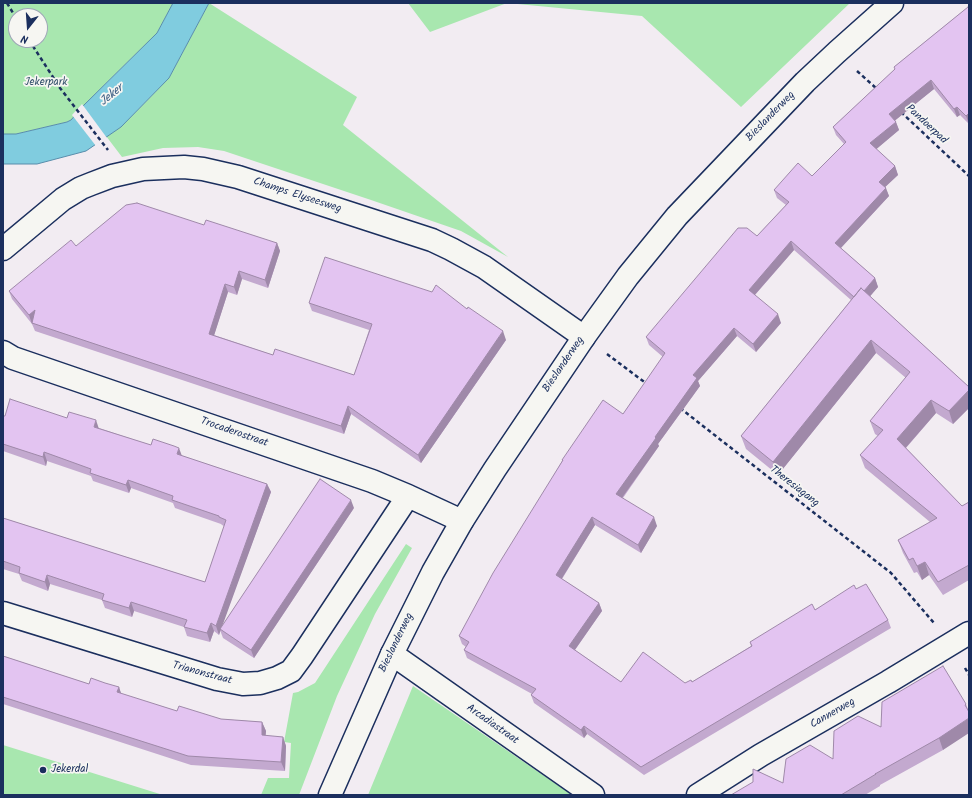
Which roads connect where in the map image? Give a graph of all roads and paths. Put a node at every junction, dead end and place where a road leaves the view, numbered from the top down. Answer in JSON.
{"nodes":[{"id":1,"x":892,"y":3,"type":"edge"},
{"id":2,"x":34,"y":48,"type":"edge"},
{"id":3,"x":837,"y":52,"type":"junction"},
{"id":4,"x":877,"y":90,"type":"edge"},
{"id":5,"x":900,"y":111,"type":"edge"},
{"id":6,"x":111,"y":154,"type":"dead end"},
{"id":7,"x":969,"y":176,"type":"edge"},
{"id":8,"x":3,"y":249,"type":"edge"},
{"id":9,"x":584,"y":337,"type":"junction"},
{"id":10,"x":3,"y":352,"type":"edge"},
{"id":11,"x":650,"y":386,"type":"edge"},
{"id":12,"x":675,"y":404,"type":"edge"},
{"id":13,"x":408,"y":496,"type":"junction"},
{"id":14,"x":462,"y":521,"type":"junction"},
{"id":15,"x":3,"y":613,"type":"edge"},
{"id":16,"x":960,"y":638,"type":"edge"},
{"id":17,"x":392,"y":654,"type":"junction"},
{"id":18,"x":969,"y":676,"type":"edge"},
{"id":19,"x":330,"y":795,"type":"edge"},
{"id":20,"x":593,"y":795,"type":"edge"},
{"id":21,"x":698,"y":795,"type":"edge"}],
"edges":[{"from":1,"to":3,"type":"street","name":"Bieslanderweg"},
{"from":2,"to":6,"type":"path"},
{"from":3,"to":4,"type":"path"},
{"from":3,"to":9,"type":"street","name":"Bieslanderweg"},
{"from":5,"to":7,"type":"path","name":"Pandoerpad"},
{"from":8,"to":9,"type":"street","name":"Champs Elyseesweg"},
{"from":9,"to":11,"type":"path"},
{"from":9,"to":14,"type":"street","name":"Bieslanderweg"},
{"from":10,"to":13,"type":"street","name":"Trocaderostraat"},
{"from":12,"to":16,"type":"path","name":"Theresiagang"},
{"from":13,"to":14,"type":"street","name":"Trocaderostraat"},
{"from":13,"to":15,"type":"street","name":"Trianonstraat"},
{"from":14,"to":17,"type":"street","name":"Bieslanderweg"},
{"from":16,"to":18,"type":"path","name":"Theresiagang"},
{"from":16,"to":21,"type":"street","name":"Cannerweg"},
{"from":17,"to":19,"type":"street","name":"Bieslanderweg"},
{"from":17,"to":20,"type":"street","name":"Arcadiastraat"}]}
